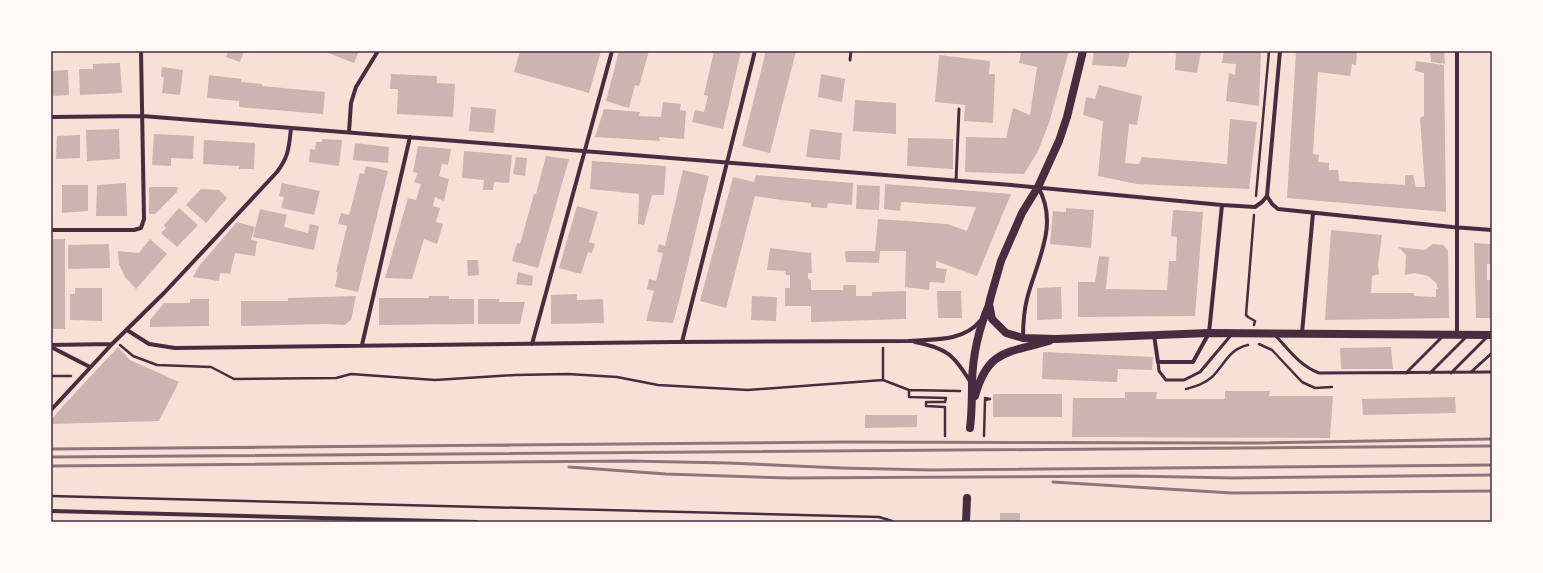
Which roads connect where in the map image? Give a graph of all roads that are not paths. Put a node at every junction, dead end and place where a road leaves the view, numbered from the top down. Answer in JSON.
{"nodes":[{"id":1,"x":141,"y":51,"type":"edge"},
{"id":2,"x":378,"y":51,"type":"edge"},
{"id":3,"x":612,"y":51,"type":"edge"},
{"id":4,"x":755,"y":51,"type":"edge"},
{"id":5,"x":851,"y":51,"type":"edge"},
{"id":6,"x":1083,"y":51,"type":"edge"},
{"id":7,"x":1280,"y":51,"type":"edge"},
{"id":8,"x":1457,"y":51,"type":"edge"},
{"id":9,"x":850,"y":60,"type":"dead end"},
{"id":10,"x":959,"y":109,"type":"dead end"},
{"id":11,"x":142,"y":116,"type":"junction"},
{"id":12,"x":51,"y":117,"type":"edge"},
{"id":13,"x":291,"y":128,"type":"junction"},
{"id":14,"x":349,"y":132,"type":"junction"},
{"id":15,"x":410,"y":137,"type":"junction"},
{"id":16,"x":584,"y":152,"type":"junction"},
{"id":17,"x":726,"y":163,"type":"junction"},
{"id":18,"x":956,"y":180,"type":"junction"},
{"id":19,"x":1038,"y":187,"type":"junction"},
{"id":20,"x":1267,"y":196,"type":"junction"},
{"id":21,"x":1222,"y":205,"type":"junction"},
{"id":22,"x":1313,"y":213,"type":"junction"},
{"id":23,"x":1457,"y":227,"type":"junction"},
{"id":24,"x":51,"y":230,"type":"edge"},
{"id":25,"x":1492,"y":230,"type":"edge"},
{"id":26,"x":990,"y":300,"type":"junction"},
{"id":27,"x":983,"y":318,"type":"junction"},
{"id":28,"x":126,"y":330,"type":"junction"},
{"id":29,"x":1209,"y":333,"type":"junction"},
{"id":30,"x":1233,"y":333,"type":"junction"},
{"id":31,"x":1273,"y":333,"type":"junction"},
{"id":32,"x":1302,"y":334,"type":"junction"},
{"id":33,"x":1445,"y":334,"type":"junction"},
{"id":34,"x":1154,"y":335,"type":"junction"},
{"id":35,"x":1457,"y":335,"type":"junction"},
{"id":36,"x":1468,"y":335,"type":"junction"},
{"id":37,"x":1490,"y":335,"type":"edge"},
{"id":38,"x":1023,"y":338,"type":"junction"},
{"id":39,"x":1056,"y":339,"type":"junction"},
{"id":40,"x":908,"y":341,"type":"junction"},
{"id":41,"x":682,"y":342,"type":"junction"},
{"id":42,"x":112,"y":344,"type":"junction"},
{"id":43,"x":532,"y":344,"type":"junction"},
{"id":44,"x":362,"y":345,"type":"junction"},
{"id":45,"x":51,"y":346,"type":"edge"},
{"id":46,"x":1492,"y":353,"type":"edge"},
{"id":47,"x":1158,"y":362,"type":"junction"},
{"id":48,"x":90,"y":367,"type":"junction"},
{"id":49,"x":1471,"y":372,"type":"junction"},
{"id":50,"x":1492,"y":372,"type":"edge"},
{"id":51,"x":1406,"y":373,"type":"junction"},
{"id":52,"x":1430,"y":373,"type":"junction"},
{"id":53,"x":1451,"y":373,"type":"junction"},
{"id":54,"x":972,"y":385,"type":"junction"},
{"id":55,"x":973,"y":404,"type":"junction"},
{"id":56,"x":51,"y":410,"type":"edge"},
{"id":57,"x":970,"y":428,"type":"dead end"},
{"id":58,"x":967,"y":498,"type":"dead end"},
{"id":59,"x":51,"y":511,"type":"edge"},
{"id":60,"x":360,"y":521,"type":"edge"},
{"id":61,"x":476,"y":522,"type":"edge"},
{"id":62,"x":966,"y":522,"type":"edge"}],
"edges":[{"from":1,"to":11,"type":"street"},
{"from":2,"to":14,"type":"street"},
{"from":3,"to":16,"type":"street"},
{"from":4,"to":17,"type":"street"},
{"from":5,"to":9,"type":"lane"},
{"from":6,"to":19,"type":"main road"},
{"from":7,"to":20,"type":"street"},
{"from":8,"to":23,"type":"street"},
{"from":10,"to":18,"type":"lane"},
{"from":11,"to":12,"type":"street"},
{"from":11,"to":13,"type":"street"},
{"from":11,"to":24,"type":"street"},
{"from":13,"to":14,"type":"street"},
{"from":13,"to":28,"type":"street"},
{"from":14,"to":15,"type":"street"},
{"from":15,"to":16,"type":"street"},
{"from":15,"to":44,"type":"street"},
{"from":16,"to":17,"type":"street"},
{"from":16,"to":43,"type":"street"},
{"from":17,"to":18,"type":"street"},
{"from":17,"to":41,"type":"street"},
{"from":18,"to":19,"type":"street"},
{"from":19,"to":21,"type":"street"},
{"from":19,"to":26,"type":"main road"},
{"from":19,"to":38,"type":"street"},
{"from":20,"to":21,"type":"street"},
{"from":20,"to":22,"type":"street"},
{"from":21,"to":29,"type":"street"},
{"from":22,"to":23,"type":"street"},
{"from":22,"to":32,"type":"street"},
{"from":23,"to":25,"type":"street"},
{"from":23,"to":35,"type":"street"},
{"from":26,"to":27,"type":"main road"},
{"from":26,"to":38,"type":"main road"},
{"from":27,"to":40,"type":"street"},
{"from":27,"to":54,"type":"main road"},
{"from":28,"to":42,"type":"street"},
{"from":28,"to":44,"type":"street"},
{"from":29,"to":30,"type":"main road"},
{"from":29,"to":34,"type":"main road"},
{"from":29,"to":47,"type":"street"},
{"from":30,"to":31,"type":"main road"},
{"from":30,"to":47,"type":"lane"},
{"from":31,"to":32,"type":"main road"},
{"from":31,"to":51,"type":"lane"},
{"from":32,"to":33,"type":"main road"},
{"from":33,"to":35,"type":"main road"},
{"from":33,"to":51,"type":"lane"},
{"from":34,"to":39,"type":"main road"},
{"from":34,"to":47,"type":"street"},
{"from":35,"to":36,"type":"main road"},
{"from":36,"to":37,"type":"main road"},
{"from":36,"to":52,"type":"lane"},
{"from":37,"to":53,"type":"lane"},
{"from":38,"to":39,"type":"main road"},
{"from":39,"to":55,"type":"main road"},
{"from":40,"to":41,"type":"street"},
{"from":40,"to":54,"type":"street"},
{"from":41,"to":43,"type":"street"},
{"from":42,"to":45,"type":"street"},
{"from":42,"to":48,"type":"street"},
{"from":43,"to":44,"type":"street"},
{"from":45,"to":48,"type":"street"},
{"from":46,"to":49,"type":"lane"},
{"from":48,"to":56,"type":"street"},
{"from":49,"to":50,"type":"lane"},
{"from":49,"to":53,"type":"lane"},
{"from":51,"to":52,"type":"lane"},
{"from":52,"to":53,"type":"lane"},
{"from":54,"to":55,"type":"main road"},
{"from":55,"to":57,"type":"main road"},
{"from":58,"to":62,"type":"main road"},
{"from":59,"to":60,"type":"street"},
{"from":60,"to":61,"type":"street"}]}
